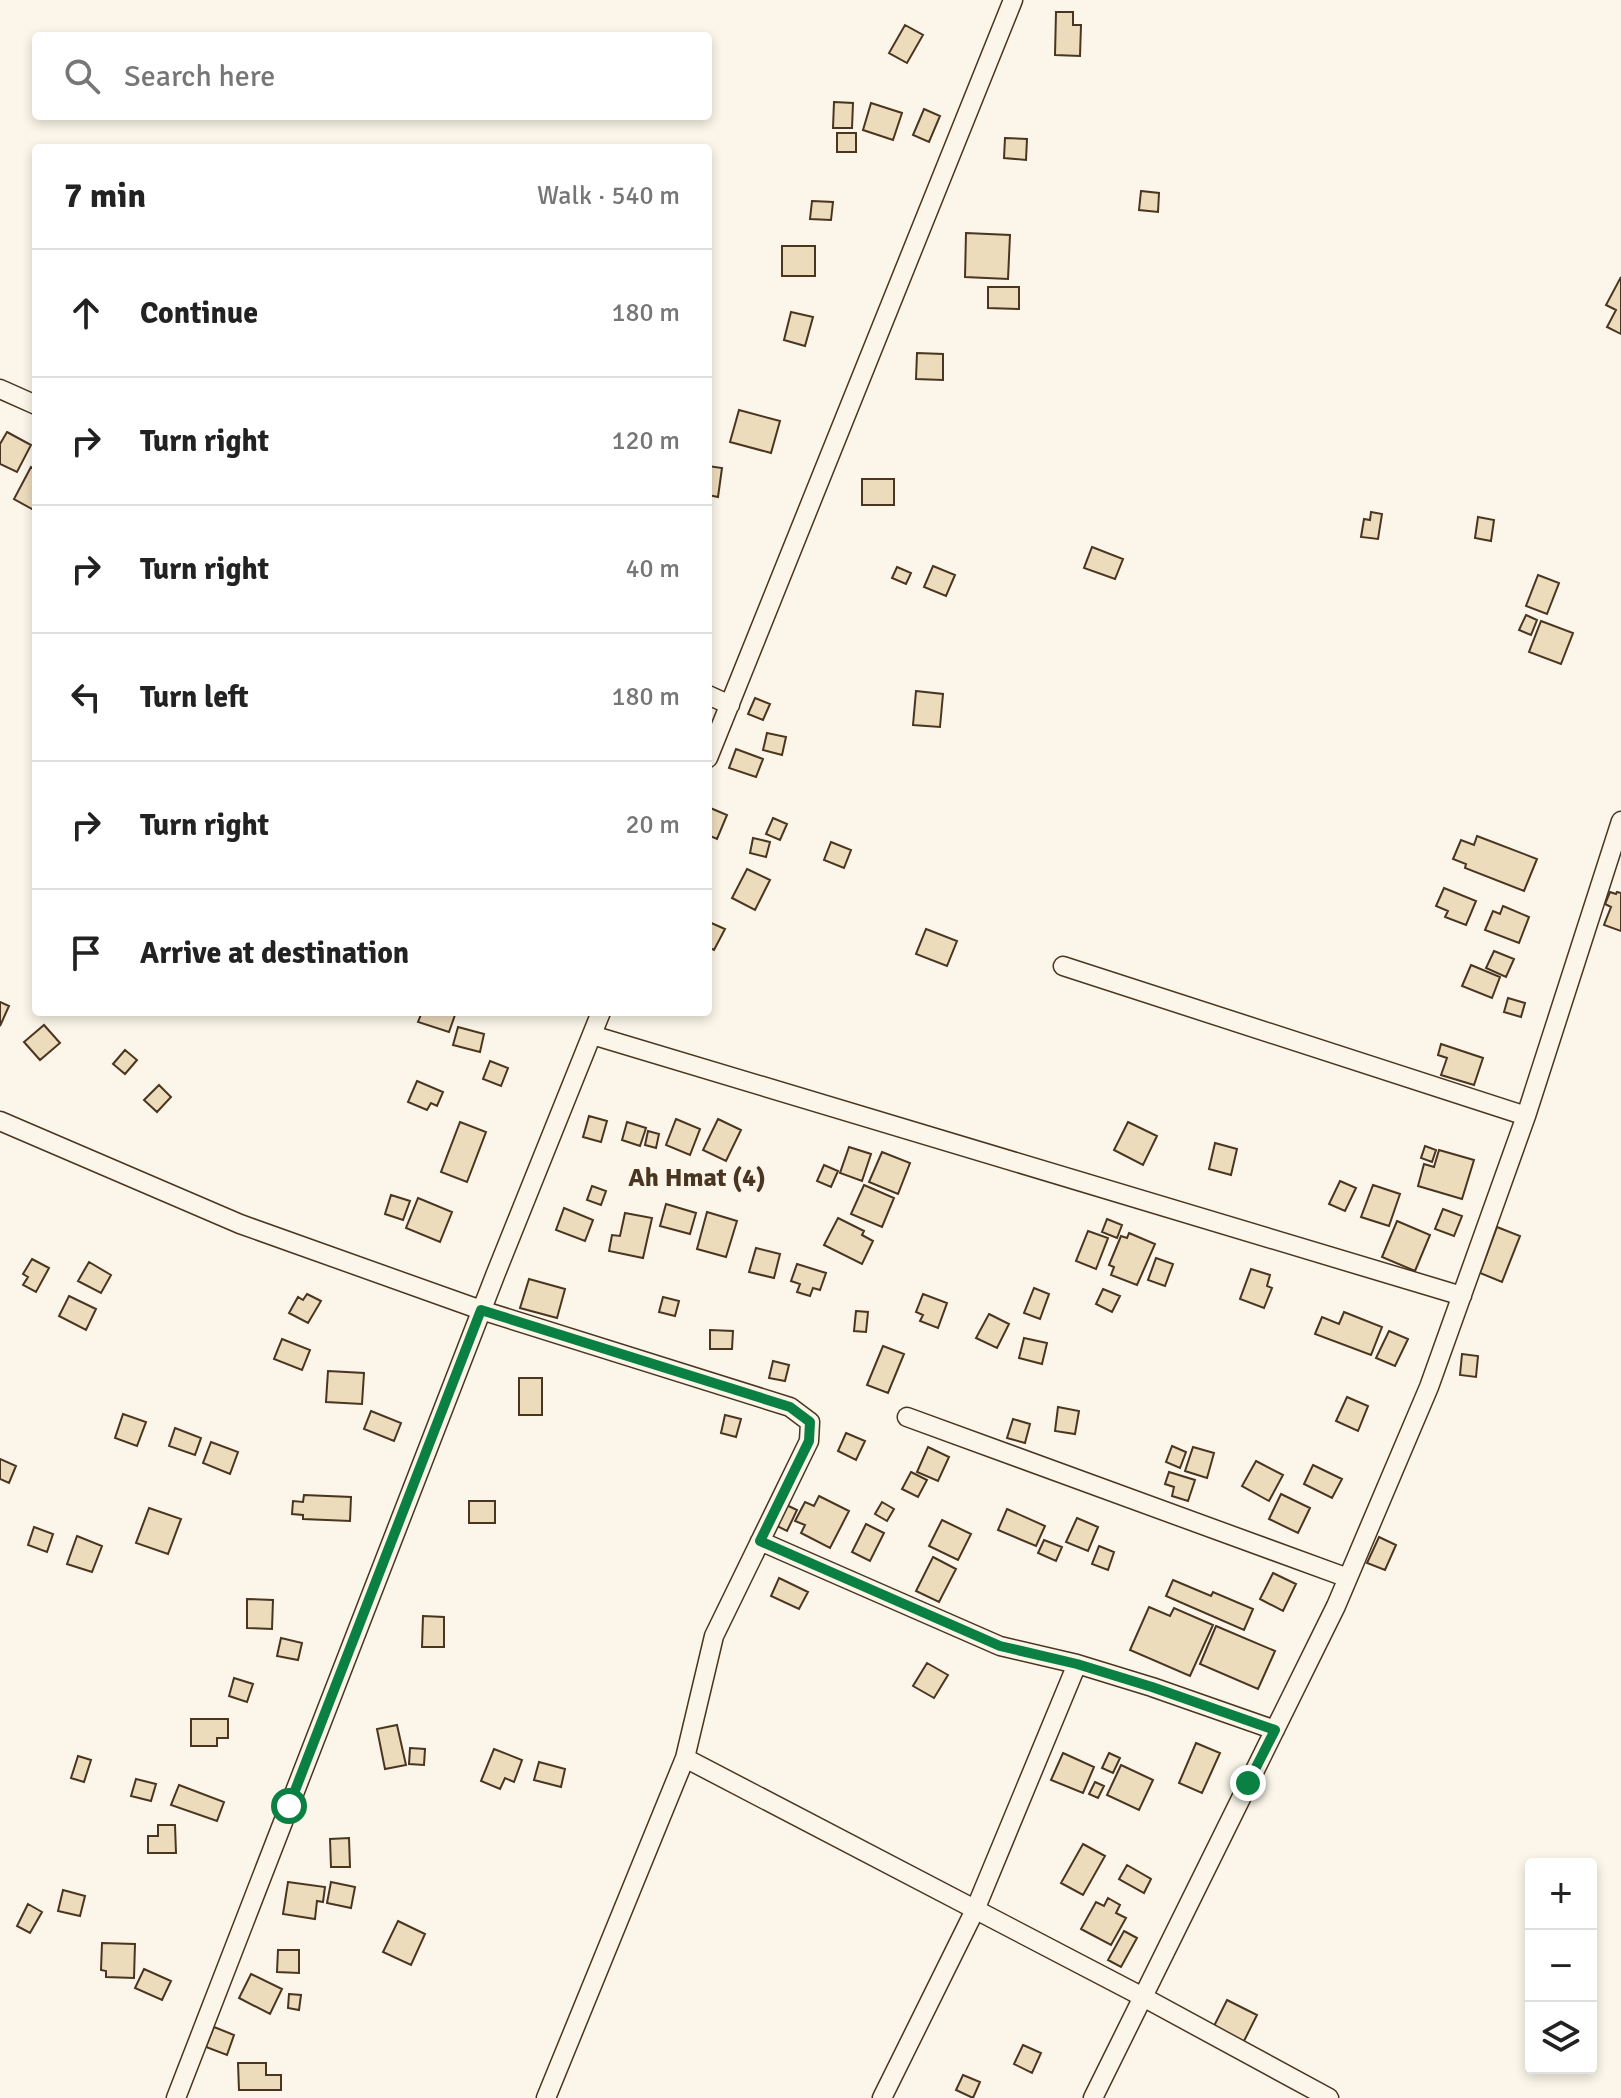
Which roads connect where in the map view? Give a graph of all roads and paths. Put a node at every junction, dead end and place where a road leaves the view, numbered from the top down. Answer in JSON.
{"nodes":[{"id":1,"x":1013,"y":0,"type":"edge"},
{"id":2,"x":0,"y":389,"type":"edge"},
{"id":3,"x":32,"y":403,"type":"edge"},
{"id":4,"x":712,"y":697,"type":"edge"},
{"id":5,"x":730,"y":705,"type":"junction"},
{"id":6,"x":712,"y":748,"type":"edge"},
{"id":7,"x":1621,"y":821,"type":"edge"},
{"id":8,"x":1063,"y":966,"type":"dead end"},
{"id":9,"x":599,"y":1016,"type":"edge"},
{"id":10,"x":592,"y":1035,"type":"junction"},
{"id":11,"x":1526,"y":1116,"type":"junction"},
{"id":12,"x":0,"y":1121,"type":"edge"},
{"id":13,"x":1462,"y":1296,"type":"junction"},
{"id":14,"x":481,"y":1310,"type":"junction"},
{"id":15,"x":907,"y":1417,"type":"dead end"},
{"id":16,"x":760,"y":1541,"type":"junction"},
{"id":17,"x":1348,"y":1578,"type":"junction"},
{"id":18,"x":1077,"y":1664,"type":"junction"},
{"id":19,"x":1275,"y":1730,"type":"junction"},
{"id":20,"x":685,"y":1758,"type":"junction"},
{"id":21,"x":975,"y":1910,"type":"junction"},
{"id":22,"x":1143,"y":1997,"type":"junction"},
{"id":23,"x":176,"y":2098,"type":"edge"},
{"id":24,"x":546,"y":2098,"type":"edge"},
{"id":25,"x":882,"y":2098,"type":"edge"},
{"id":26,"x":1093,"y":2098,"type":"edge"},
{"id":27,"x":1329,"y":2098,"type":"edge"}],
"edges":[{"from":1,"to":5,"type":"street"},
{"from":2,"to":3,"type":"street"},
{"from":4,"to":5,"type":"street"},
{"from":5,"to":6,"type":"street"},
{"from":7,"to":11,"type":"street"},
{"from":8,"to":11,"type":"street"},
{"from":9,"to":10,"type":"street"},
{"from":10,"to":13,"type":"street"},
{"from":10,"to":14,"type":"street"},
{"from":11,"to":13,"type":"street"},
{"from":12,"to":14,"type":"street"},
{"from":13,"to":17,"type":"street"},
{"from":14,"to":16,"type":"street"},
{"from":14,"to":23,"type":"street"},
{"from":15,"to":17,"type":"street"},
{"from":16,"to":18,"type":"street"},
{"from":16,"to":20,"type":"street"},
{"from":17,"to":19,"type":"street"},
{"from":18,"to":19,"type":"street"},
{"from":18,"to":21,"type":"street"},
{"from":19,"to":22,"type":"street"},
{"from":20,"to":21,"type":"street"},
{"from":20,"to":24,"type":"street"},
{"from":21,"to":22,"type":"street"},
{"from":21,"to":25,"type":"street"},
{"from":22,"to":26,"type":"street"},
{"from":22,"to":27,"type":"street"}]}
